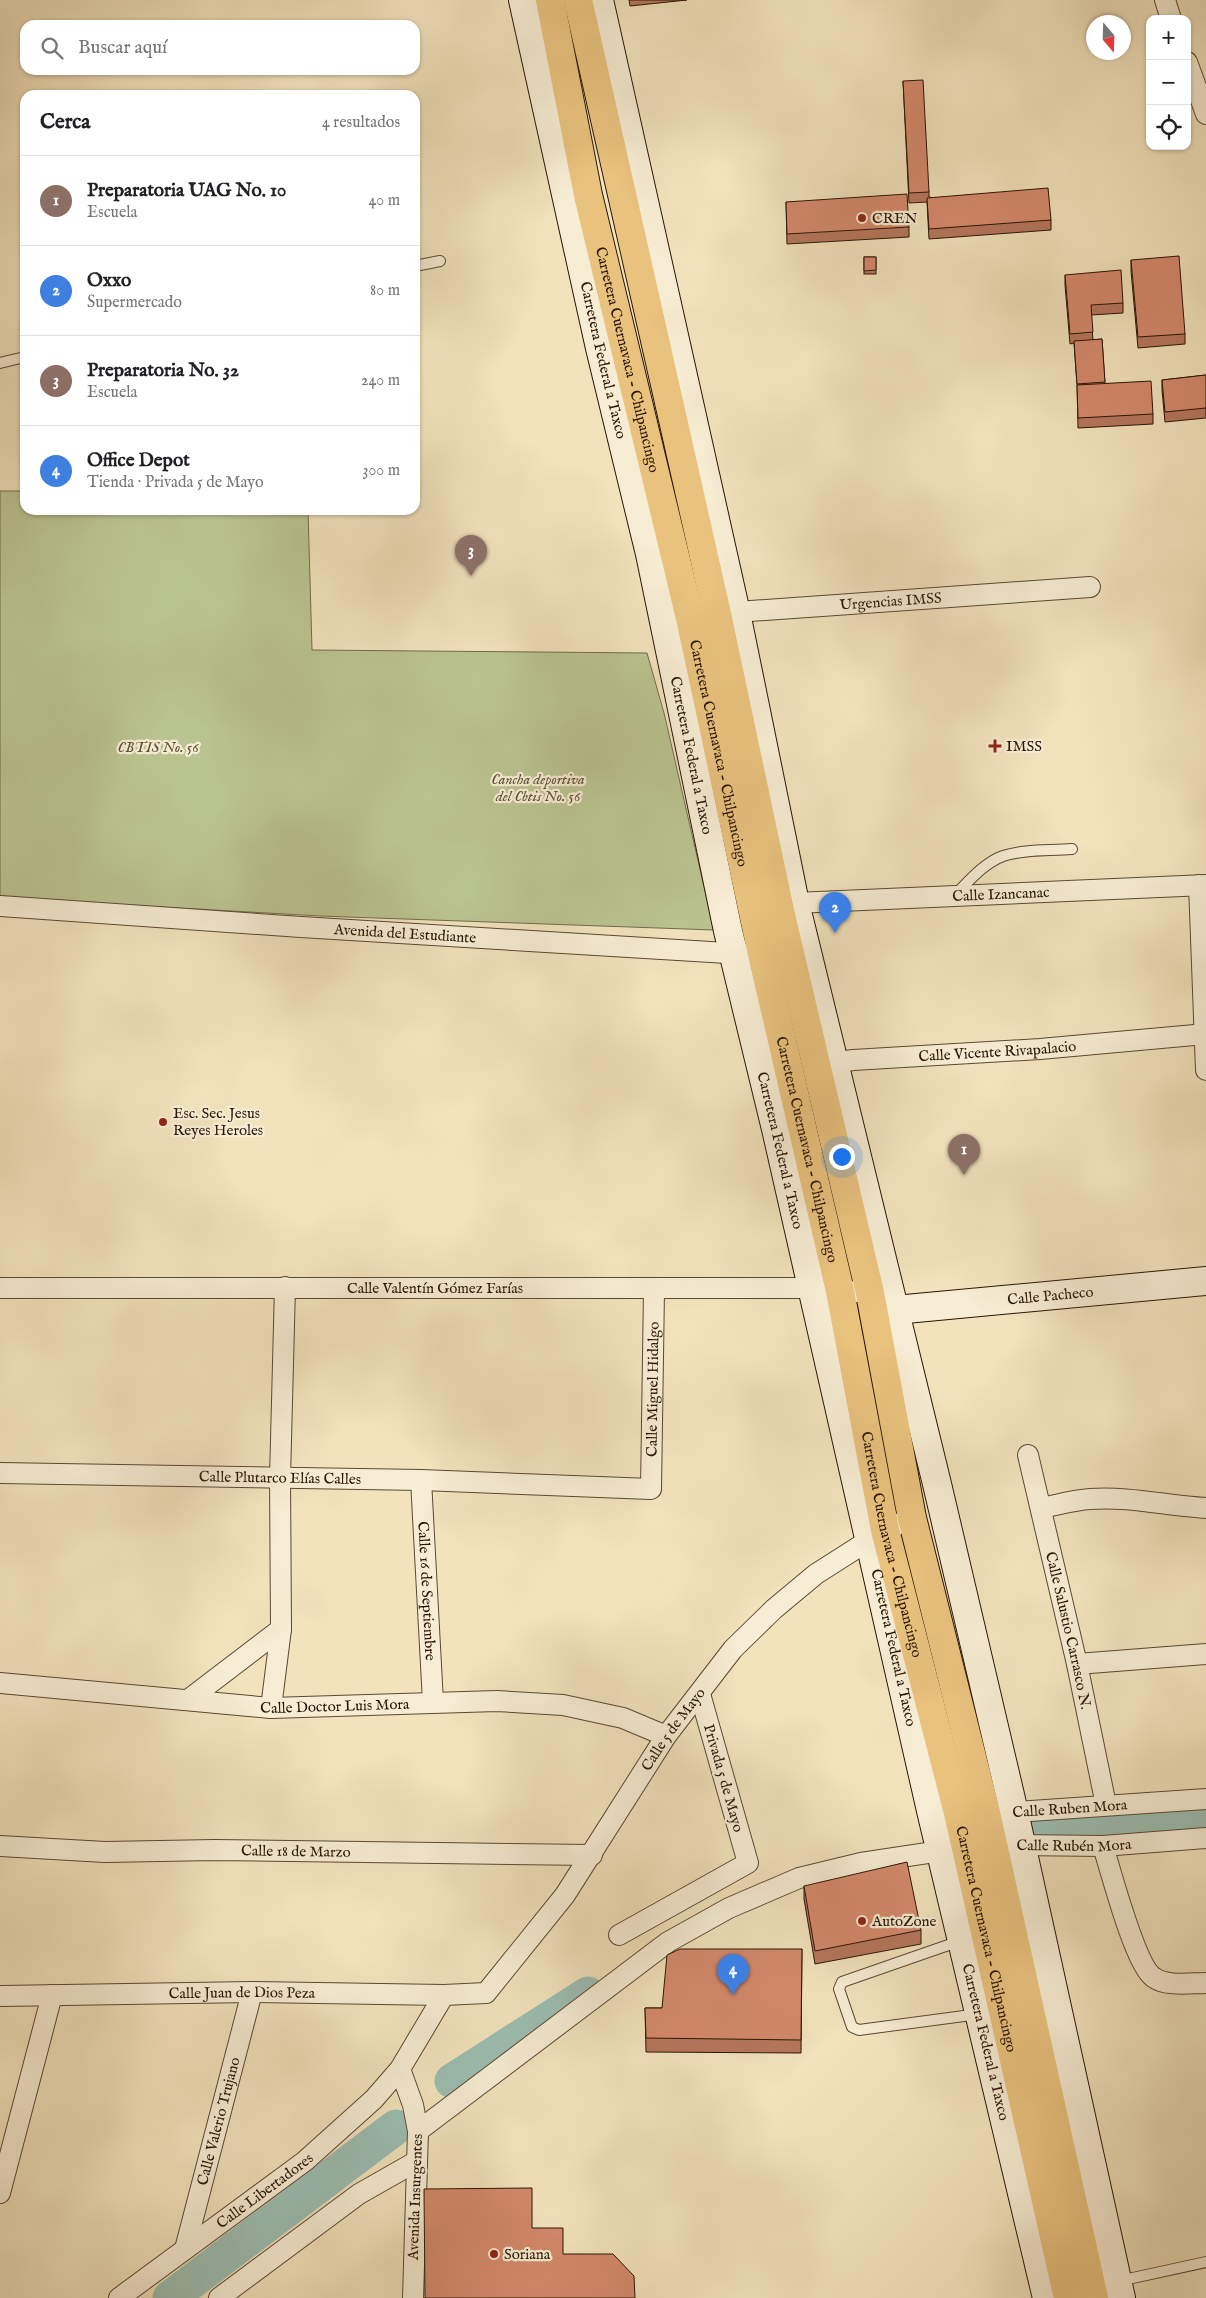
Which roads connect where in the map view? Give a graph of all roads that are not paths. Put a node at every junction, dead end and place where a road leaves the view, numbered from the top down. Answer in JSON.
{"nodes":[{"id":1,"x":523,"y":0,"type":"edge"},
{"id":2,"x":550,"y":0,"type":"edge"},
{"id":3,"x":578,"y":0,"type":"edge"},
{"id":4,"x":599,"y":0,"type":"edge"},
{"id":5,"x":1165,"y":0,"type":"edge"},
{"id":6,"x":1171,"y":15,"type":"edge"},
{"id":7,"x":1191,"y":71,"type":"edge"},
{"id":8,"x":1202,"y":94,"type":"edge"},
{"id":9,"x":1206,"y":114,"type":"edge"},
{"id":10,"x":632,"y":239,"type":"junction"},
{"id":11,"x":590,"y":253,"type":"junction"},
{"id":12,"x":440,"y":261,"type":"dead end"},
{"id":13,"x":420,"y":265,"type":"edge"},
{"id":14,"x":20,"y":358,"type":"edge"},
{"id":15,"x":0,"y":363,"type":"edge"},
{"id":16,"x":1090,"y":587,"type":"dead end"},
{"id":17,"x":727,"y":613,"type":"junction"},
{"id":18,"x":690,"y":618,"type":"junction"},
{"id":19,"x":729,"y":801,"type":"junction"},
{"id":20,"x":702,"y":807,"type":"junction"},
{"id":21,"x":772,"y":833,"type":"junction"},
{"id":22,"x":1072,"y":849,"type":"dead end"},
{"id":23,"x":1203,"y":885,"type":"edge"},
{"id":24,"x":954,"y":896,"type":"junction"},
{"id":25,"x":795,"y":903,"type":"junction"},
{"id":26,"x":0,"y":906,"type":"edge"},
{"id":27,"x":733,"y":953,"type":"junction"},
{"id":28,"x":762,"y":954,"type":"junction"},
{"id":29,"x":801,"y":958,"type":"junction"},
{"id":30,"x":1205,"y":1034,"type":"edge"},
{"id":31,"x":824,"y":1065,"type":"junction"},
{"id":32,"x":788,"y":1067,"type":"junction"},
{"id":33,"x":1206,"y":1070,"type":"edge"},
{"id":34,"x":838,"y":1120,"type":"junction"},
{"id":35,"x":802,"y":1126,"type":"junction"},
{"id":36,"x":1206,"y":1281,"type":"edge"},
{"id":37,"x":284,"y":1287,"type":"junction"},
{"id":38,"x":0,"y":1288,"type":"edge"},
{"id":39,"x":812,"y":1288,"type":"junction"},
{"id":40,"x":654,"y":1290,"type":"junction"},
{"id":41,"x":840,"y":1291,"type":"junction"},
{"id":42,"x":870,"y":1293,"type":"junction"},
{"id":43,"x":895,"y":1310,"type":"junction"},
{"id":44,"x":1028,"y":1455,"type":"dead end"},
{"id":45,"x":0,"y":1473,"type":"edge"},
{"id":46,"x":280,"y":1478,"type":"junction"},
{"id":47,"x":421,"y":1480,"type":"junction"},
{"id":48,"x":651,"y":1489,"type":"joint"},
{"id":49,"x":1041,"y":1508,"type":"junction"},
{"id":50,"x":1206,"y":1508,"type":"edge"},
{"id":51,"x":912,"y":1518,"type":"junction"},
{"id":52,"x":877,"y":1536,"type":"junction"},
{"id":53,"x":281,"y":1629,"type":"junction"},
{"id":54,"x":1206,"y":1654,"type":"edge"},
{"id":55,"x":1077,"y":1664,"type":"junction"},
{"id":56,"x":0,"y":1683,"type":"edge"},
{"id":57,"x":700,"y":1694,"type":"junction"},
{"id":58,"x":188,"y":1700,"type":"junction"},
{"id":59,"x":432,"y":1702,"type":"junction"},
{"id":60,"x":271,"y":1708,"type":"junction"},
{"id":61,"x":666,"y":1736,"type":"junction"},
{"id":62,"x":1206,"y":1799,"type":"edge"},
{"id":63,"x":1106,"y":1805,"type":"junction"},
{"id":64,"x":1014,"y":1812,"type":"junction"},
{"id":65,"x":986,"y":1813,"type":"junction"},
{"id":66,"x":945,"y":1814,"type":"junction"},
{"id":67,"x":1206,"y":1838,"type":"edge"},
{"id":68,"x":1022,"y":1845,"type":"junction"},
{"id":69,"x":0,"y":1846,"type":"edge"},
{"id":70,"x":993,"y":1846,"type":"junction"},
{"id":71,"x":1103,"y":1846,"type":"junction"},
{"id":72,"x":953,"y":1849,"type":"junction"},
{"id":73,"x":592,"y":1855,"type":"junction"},
{"id":74,"x":619,"y":1935,"type":"dead end"},
{"id":75,"x":963,"y":1940,"type":"junction"},
{"id":76,"x":1206,"y":1983,"type":"edge"},
{"id":77,"x":252,"y":1992,"type":"junction"},
{"id":78,"x":486,"y":1993,"type":"joint"},
{"id":79,"x":52,"y":1995,"type":"junction"},
{"id":80,"x":444,"y":1995,"type":"junction"},
{"id":81,"x":0,"y":1996,"type":"edge"},
{"id":82,"x":980,"y":2014,"type":"junction"},
{"id":83,"x":400,"y":2069,"type":"junction"},
{"id":84,"x":418,"y":2131,"type":"junction"},
{"id":85,"x":417,"y":2161,"type":"junction"},
{"id":86,"x":0,"y":2193,"type":"edge"},
{"id":87,"x":185,"y":2249,"type":"junction"},
{"id":88,"x":1206,"y":2262,"type":"edge"},
{"id":89,"x":1089,"y":2291,"type":"edge"},
{"id":90,"x":119,"y":2298,"type":"edge"},
{"id":91,"x":219,"y":2298,"type":"edge"},
{"id":92,"x":413,"y":2298,"type":"edge"}],
"edges":[{"from":1,"to":11,"type":"street","name":"Carretera Federal a Taxco"},
{"from":2,"to":11,"type":"main road","name":"Carretera Cuernavaca - Chilpancingo"},
{"from":3,"to":10,"type":"main road","name":"Carretera Cuernavaca - Chilpancingo"},
{"from":4,"to":17,"type":"street"},
{"from":5,"to":6,"type":"street"},
{"from":7,"to":8,"type":"street"},
{"from":8,"to":9,"type":"street"},
{"from":10,"to":11,"type":"street"},
{"from":10,"to":17,"type":"main road","name":"Carretera Cuernavaca - Chilpancingo"},
{"from":11,"to":18,"type":"main road","name":"Carretera Cuernavaca - Chilpancingo"},
{"from":11,"to":20,"type":"street","name":"Carretera Federal a Taxco"},
{"from":12,"to":13,"type":"lane"},
{"from":14,"to":15,"type":"lane"},
{"from":16,"to":17,"type":"street","name":"Urgencias IMSS"},
{"from":17,"to":18,"type":"street","name":"Urgencias IMSS"},
{"from":17,"to":21,"type":"main road","name":"Carretera Cuernavaca - Chilpancingo"},
{"from":18,"to":19,"type":"main road","name":"Carretera Cuernavaca - Chilpancingo"},
{"from":19,"to":20,"type":"street"},
{"from":19,"to":28,"type":"main road","name":"Carretera Cuernavaca - Chilpancingo"},
{"from":20,"to":27,"type":"street","name":"Carretera Federal a Taxco"},
{"from":21,"to":25,"type":"street"},
{"from":21,"to":29,"type":"main road","name":"Carretera Cuernavaca - Chilpancingo"},
{"from":22,"to":24,"type":"lane"},
{"from":23,"to":24,"type":"street","name":"Calle Izancanac"},
{"from":23,"to":30,"type":"street"},
{"from":24,"to":25,"type":"street","name":"Calle Izancanac"},
{"from":25,"to":29,"type":"street"},
{"from":26,"to":27,"type":"street","name":"Avenida del Estudiante"},
{"from":27,"to":28,"type":"street","name":"Avenida del Estudiante"},
{"from":27,"to":39,"type":"street","name":"Carretera Federal a Taxco"},
{"from":28,"to":29,"type":"street","name":"Avenida del Estudiante"},
{"from":28,"to":32,"type":"main road","name":"Carretera Cuernavaca - Chilpancingo"},
{"from":29,"to":31,"type":"main road","name":"Carretera Cuernavaca - Chilpancingo"},
{"from":30,"to":31,"type":"street","name":"Calle Vicente Rivapalacio"},
{"from":30,"to":33,"type":"street"},
{"from":31,"to":32,"type":"street","name":"Calle Vicente Rivapalacio"},
{"from":31,"to":34,"type":"main road","name":"Carretera Cuernavaca - Chilpancingo"},
{"from":32,"to":35,"type":"main road","name":"Carretera Cuernavaca - Chilpancingo"},
{"from":34,"to":35,"type":"street"},
{"from":34,"to":42,"type":"main road","name":"Carretera Cuernavaca - Chilpancingo"},
{"from":34,"to":43,"type":"street"},
{"from":35,"to":41,"type":"main road","name":"Carretera Cuernavaca - Chilpancingo"},
{"from":36,"to":43,"type":"street","name":"Calle Pacheco"},
{"from":37,"to":38,"type":"street","name":"Calle Valentín Gómez Farías"},
{"from":37,"to":40,"type":"street","name":"Calle Valentín Gómez Farías"},
{"from":37,"to":46,"type":"street"},
{"from":39,"to":40,"type":"street","name":"Calle Valentín Gómez Farías"},
{"from":39,"to":41,"type":"street","name":"Calle Valentín Gómez Farías"},
{"from":39,"to":52,"type":"street","name":"Carretera Federal a Taxco"},
{"from":40,"to":48,"type":"street","name":"Calle Miguel Hidalgo"},
{"from":41,"to":42,"type":"street","name":"Calle Valentín Gómez Farías"},
{"from":41,"to":52,"type":"main road","name":"Carretera Cuernavaca - Chilpancingo"},
{"from":42,"to":51,"type":"main road","name":"Carretera Cuernavaca - Chilpancingo"},
{"from":43,"to":64,"type":"street"},
{"from":44,"to":49,"type":"street","name":"Calle Salustio Carrasco N."},
{"from":45,"to":46,"type":"street","name":"Calle Plutarco Elías Calles"},
{"from":46,"to":47,"type":"street","name":"Calle Plutarco Elías Calles"},
{"from":46,"to":53,"type":"street"},
{"from":47,"to":48,"type":"street","name":"Calle Plutarco Elías Calles"},
{"from":47,"to":59,"type":"street","name":"Calle 16 de Septiembre"},
{"from":49,"to":50,"type":"street"},
{"from":49,"to":55,"type":"street","name":"Calle Salustio Carrasco N."},
{"from":51,"to":52,"type":"street","name":"Calle 5 de Mayo"},
{"from":51,"to":65,"type":"main road","name":"Carretera Cuernavaca - Chilpancingo"},
{"from":52,"to":57,"type":"street","name":"Calle 5 de Mayo"},
{"from":52,"to":66,"type":"main road","name":"Carretera Cuernavaca - Chilpancingo"},
{"from":53,"to":58,"type":"street"},
{"from":53,"to":60,"type":"street"},
{"from":54,"to":55,"type":"street"},
{"from":55,"to":63,"type":"street","name":"Calle Salustio Carrasco N."},
{"from":56,"to":58,"type":"street","name":"Calle Doctor Luis Mora"},
{"from":57,"to":61,"type":"street","name":"Calle 5 de Mayo"},
{"from":57,"to":74,"type":"street","name":"Privada 5 de Mayo"},
{"from":58,"to":60,"type":"street","name":"Calle Doctor Luis Mora"},
{"from":59,"to":60,"type":"street","name":"Calle Doctor Luis Mora"},
{"from":59,"to":61,"type":"street","name":"Calle Doctor Luis Mora"},
{"from":61,"to":73,"type":"street","name":"Calle 5 de Mayo"},
{"from":62,"to":63,"type":"street","name":"Calle Ruben Mora"},
{"from":63,"to":64,"type":"street","name":"Calle Ruben Mora"},
{"from":64,"to":65,"type":"street","name":"Calle Ruben Mora"},
{"from":64,"to":68,"type":"street"},
{"from":65,"to":66,"type":"street","name":"Calle Ruben Mora"},
{"from":65,"to":70,"type":"main road","name":"Carretera Cuernavaca - Chilpancingo"},
{"from":66,"to":72,"type":"main road","name":"Carretera Cuernavaca - Chilpancingo"},
{"from":67,"to":71,"type":"street","name":"Calle Rubén Mora"},
{"from":68,"to":70,"type":"street","name":"Calle Rubén Mora"},
{"from":68,"to":71,"type":"street","name":"Calle Rubén Mora"},
{"from":68,"to":89,"type":"street"},
{"from":69,"to":73,"type":"street","name":"Calle 18 de Marzo"},
{"from":70,"to":72,"type":"street","name":"Calle Rubén Mora"},
{"from":70,"to":89,"type":"main road","name":"Carretera Cuernavaca - Chilpancingo"},
{"from":71,"to":76,"type":"street"},
{"from":72,"to":75,"type":"street","name":"Carretera Federal a Taxco"},
{"from":72,"to":84,"type":"street","name":"Calle Rubén Mora"},
{"from":72,"to":89,"type":"main road","name":"Carretera Cuernavaca - Chilpancingo"},
{"from":73,"to":78,"type":"street","name":"Calle 5 de Mayo"},
{"from":75,"to":82,"type":"street","name":"Carretera Federal a Taxco"},
{"from":75,"to":82,"type":"lane"},
{"from":77,"to":79,"type":"street","name":"Calle Juan de Dios Peza"},
{"from":77,"to":80,"type":"street","name":"Calle Juan de Dios Peza"},
{"from":77,"to":87,"type":"street","name":"Calle Valerio Trujano"},
{"from":78,"to":80,"type":"street","name":"Calle Juan de Dios Peza"},
{"from":79,"to":81,"type":"street","name":"Calle Juan de Dios Peza"},
{"from":79,"to":86,"type":"street"},
{"from":80,"to":83,"type":"street"},
{"from":82,"to":89,"type":"street","name":"Carretera Federal a Taxco"},
{"from":83,"to":84,"type":"street","name":"Avenida Insurgentes"},
{"from":83,"to":87,"type":"street","name":"Calle Libertadores"},
{"from":84,"to":85,"type":"street","name":"Avenida Insurgentes"},
{"from":85,"to":91,"type":"street"},
{"from":85,"to":92,"type":"street","name":"Avenida Insurgentes"},
{"from":87,"to":90,"type":"street","name":"Calle Libertadores"},
{"from":88,"to":89,"type":"lane"}]}
